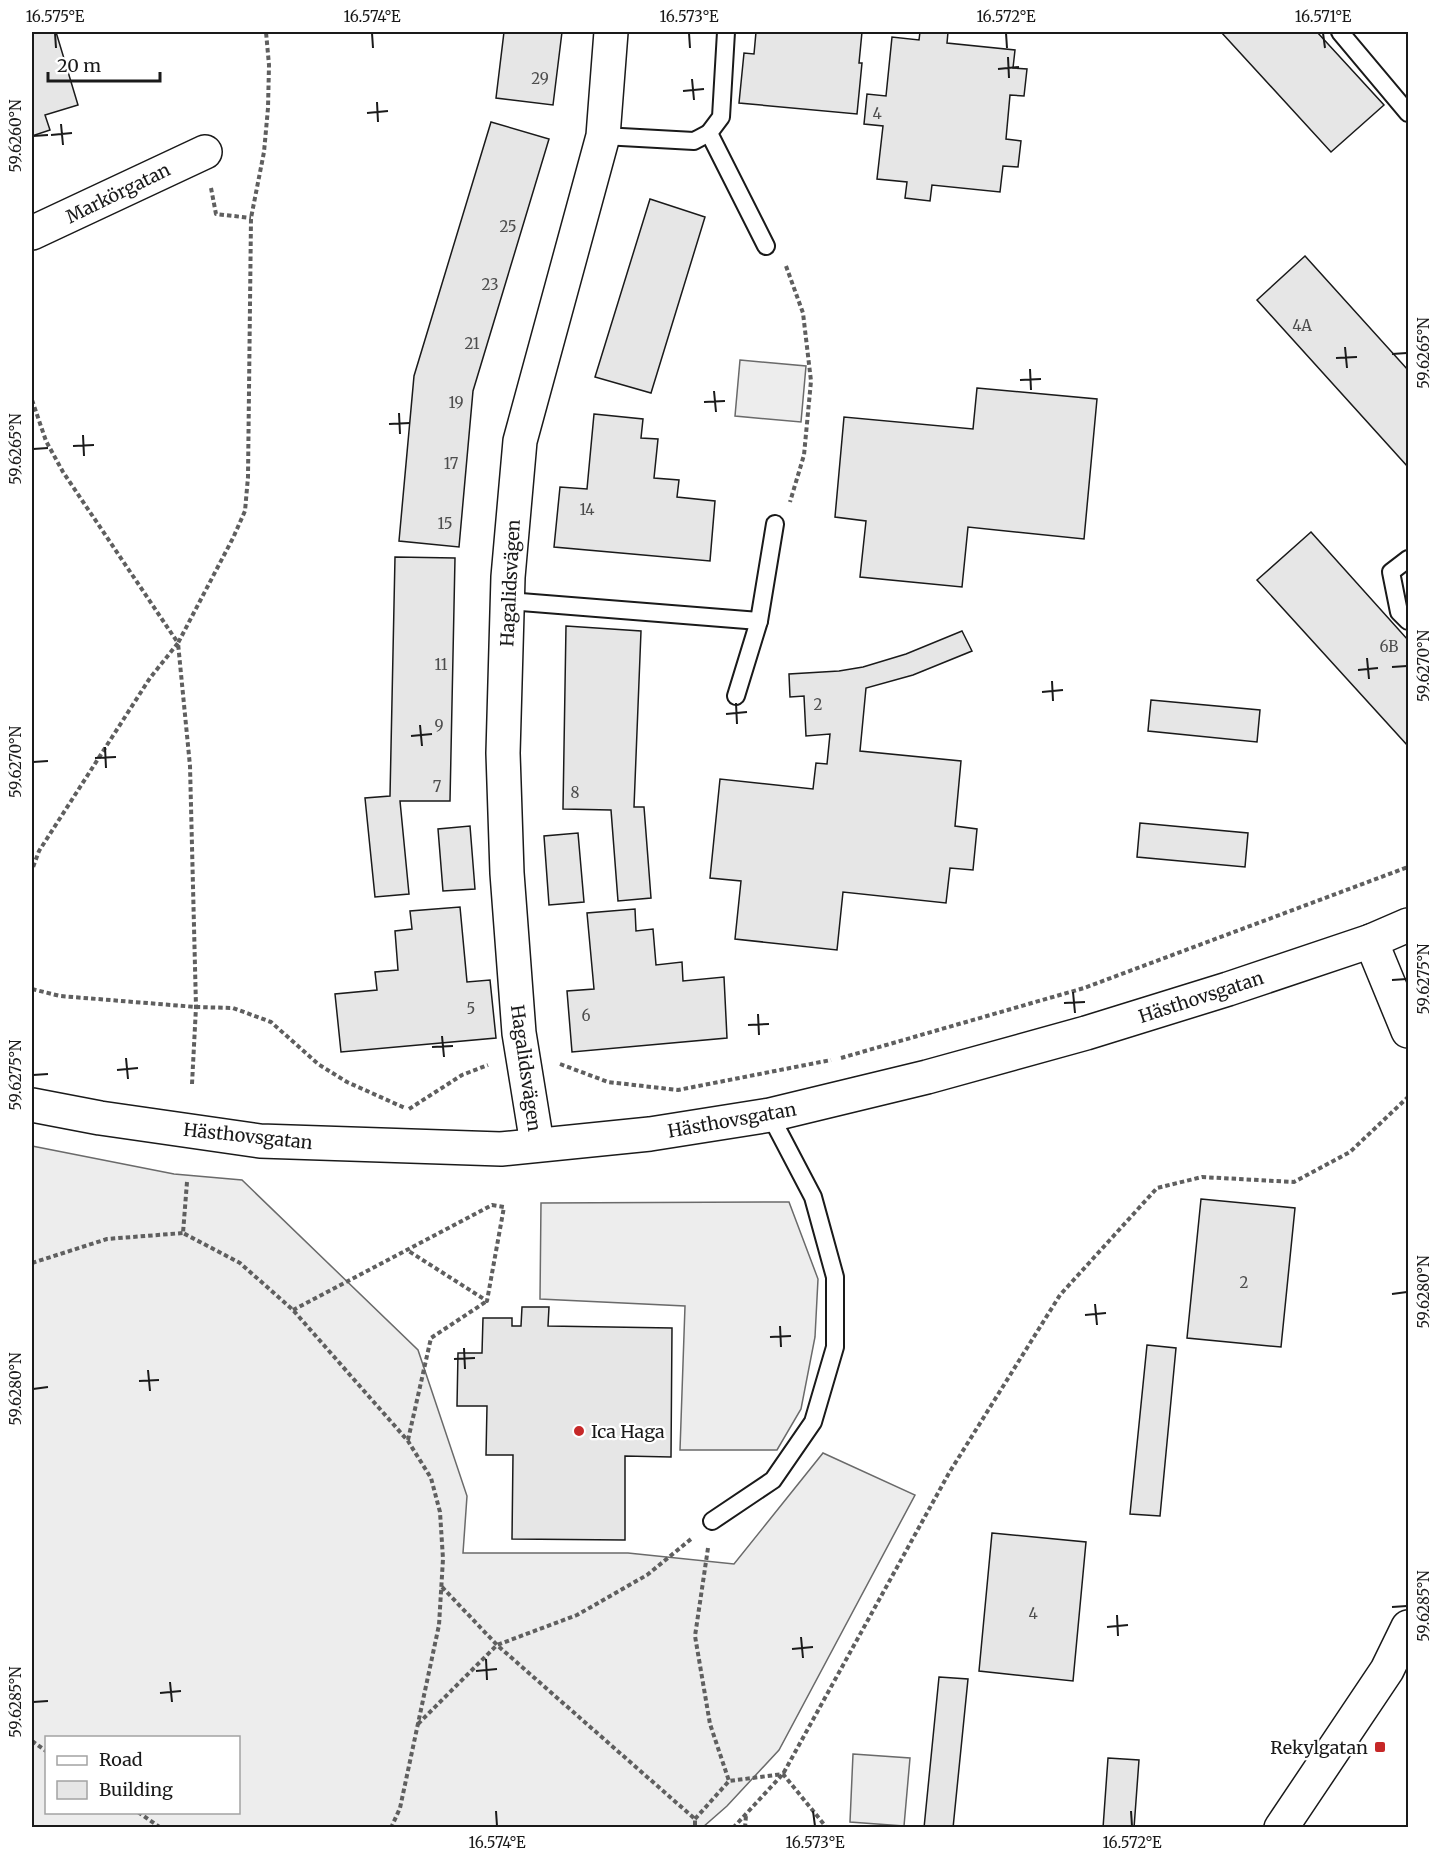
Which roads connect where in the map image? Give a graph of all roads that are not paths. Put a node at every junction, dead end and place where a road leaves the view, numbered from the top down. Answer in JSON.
{"nodes":[{"id":1,"x":611,"y":32,"type":"edge"},
{"id":2,"x":726,"y":32,"type":"edge"},
{"id":3,"x":1340,"y":32,"type":"edge"},
{"id":4,"x":1408,"y":113,"type":"edge"},
{"id":5,"x":709,"y":133,"type":"junction"},
{"id":6,"x":603,"y":136,"type":"junction"},
{"id":7,"x":205,"y":152,"type":"road end"},
{"id":8,"x":32,"y":233,"type":"edge"},
{"id":9,"x":766,"y":246,"type":"road end"},
{"id":10,"x":776,"y":524,"type":"road end"},
{"id":11,"x":1408,"y":559,"type":"edge"},
{"id":12,"x":508,"y":601,"type":"junction"},
{"id":13,"x":759,"y":621,"type":"junction"},
{"id":14,"x":1408,"y":621,"type":"edge"},
{"id":15,"x":736,"y":696,"type":"dead end"},
{"id":16,"x":1408,"y":925,"type":"edge"},
{"id":17,"x":1371,"y":940,"type":"junction"},
{"id":18,"x":1408,"y":1031,"type":"edge"},
{"id":19,"x":32,"y":1105,"type":"edge"},
{"id":20,"x":770,"y":1115,"type":"junction"},
{"id":21,"x":537,"y":1144,"type":"junction"},
{"id":22,"x":712,"y":1521,"type":"road end"},
{"id":23,"x":1408,"y":1627,"type":"edge"},
{"id":24,"x":1281,"y":1827,"type":"edge"}],
"edges":[{"from":1,"to":6,"type":"street","name":"Hagalidsvägen"},
{"from":2,"to":5,"type":"lane"},
{"from":3,"to":4,"type":"lane"},
{"from":5,"to":6,"type":"lane"},
{"from":5,"to":9,"type":"lane"},
{"from":6,"to":12,"type":"street","name":"Hagalidsvägen"},
{"from":7,"to":8,"type":"street","name":"Markörgatan"},
{"from":10,"to":13,"type":"lane"},
{"from":11,"to":14,"type":"lane"},
{"from":12,"to":13,"type":"lane"},
{"from":12,"to":21,"type":"street","name":"Hagalidsvägen"},
{"from":13,"to":15,"type":"lane"},
{"from":16,"to":17,"type":"street","name":"Hästhovsgatan"},
{"from":17,"to":18,"type":"street"},
{"from":17,"to":20,"type":"street","name":"Hästhovsgatan"},
{"from":19,"to":21,"type":"street","name":"Hästhovsgatan"},
{"from":20,"to":21,"type":"street","name":"Hästhovsgatan"},
{"from":20,"to":22,"type":"lane"},
{"from":23,"to":24,"type":"street"}]}
